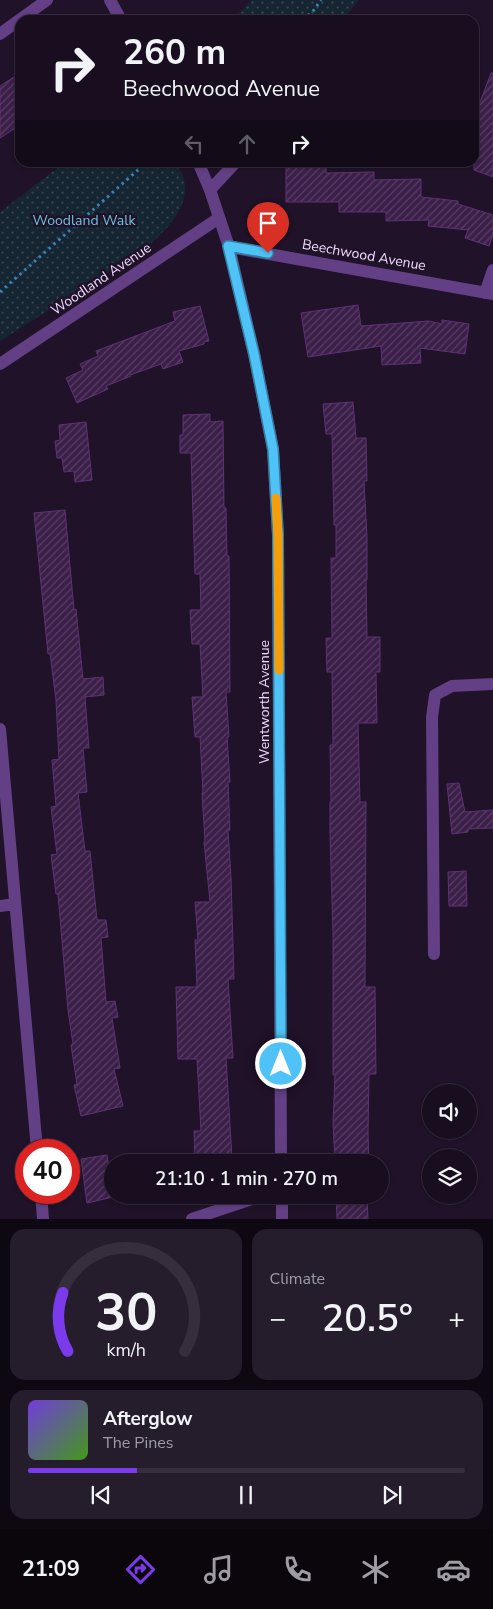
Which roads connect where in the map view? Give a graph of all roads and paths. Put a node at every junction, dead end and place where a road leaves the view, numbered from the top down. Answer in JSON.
{"nodes":[{"id":1,"x":47,"y":0,"type":"edge"},
{"id":2,"x":110,"y":0,"type":"edge"},
{"id":3,"x":320,"y":0,"type":"edge"},
{"id":4,"x":26,"y":15,"type":"edge"},
{"id":5,"x":119,"y":15,"type":"edge"},
{"id":6,"x":308,"y":15,"type":"edge"},
{"id":7,"x":15,"y":23,"type":"edge"},
{"id":8,"x":0,"y":34,"type":"edge"},
{"id":9,"x":141,"y":167,"type":"edge"},
{"id":10,"x":200,"y":167,"type":"edge"},
{"id":11,"x":231,"y":167,"type":"edge"},
{"id":12,"x":210,"y":190,"type":"junction"},
{"id":13,"x":219,"y":218,"type":"junction"},
{"id":14,"x":228,"y":246,"type":"junction"},
{"id":15,"x":493,"y":270,"type":"edge"},
{"id":16,"x":0,"y":292,"type":"edge"},
{"id":17,"x":489,"y":294,"type":"edge"},
{"id":18,"x":0,"y":364,"type":"edge"},
{"id":19,"x":493,"y":684,"type":"edge"},
{"id":20,"x":0,"y":729,"type":"edge"},
{"id":21,"x":3,"y":796,"type":"edge"},
{"id":22,"x":15,"y":904,"type":"junction"},
{"id":23,"x":0,"y":906,"type":"edge"},
{"id":24,"x":434,"y":954,"type":"dead end"},
{"id":25,"x":36,"y":1139,"type":"edge"},
{"id":26,"x":281,"y":1154,"type":"edge"},
{"id":27,"x":42,"y":1204,"type":"edge"},
{"id":28,"x":237,"y":1204,"type":"edge"},
{"id":29,"x":282,"y":1204,"type":"edge"},
{"id":30,"x":43,"y":1219,"type":"edge"},
{"id":31,"x":192,"y":1219,"type":"edge"},
{"id":32,"x":282,"y":1219,"type":"edge"}],
"edges":[{"from":1,"to":4,"type":"street"},
{"from":2,"to":5,"type":"street"},
{"from":3,"to":6,"type":"path"},
{"from":7,"to":8,"type":"street"},
{"from":9,"to":16,"type":"path"},
{"from":10,"to":12,"type":"street"},
{"from":11,"to":12,"type":"street"},
{"from":12,"to":13,"type":"street"},
{"from":13,"to":14,"type":"street"},
{"from":13,"to":18,"type":"street","name":"Woodland Avenue"},
{"from":14,"to":17,"type":"street","name":"Beechwood Avenue"},
{"from":14,"to":26,"type":"street","name":"Wentworth Avenue"},
{"from":15,"to":17,"type":"street"},
{"from":19,"to":24,"type":"street"},
{"from":20,"to":21,"type":"street"},
{"from":21,"to":22,"type":"street"},
{"from":22,"to":23,"type":"street"},
{"from":22,"to":25,"type":"street"},
{"from":27,"to":30,"type":"street"},
{"from":28,"to":31,"type":"street"},
{"from":29,"to":32,"type":"street"}]}
